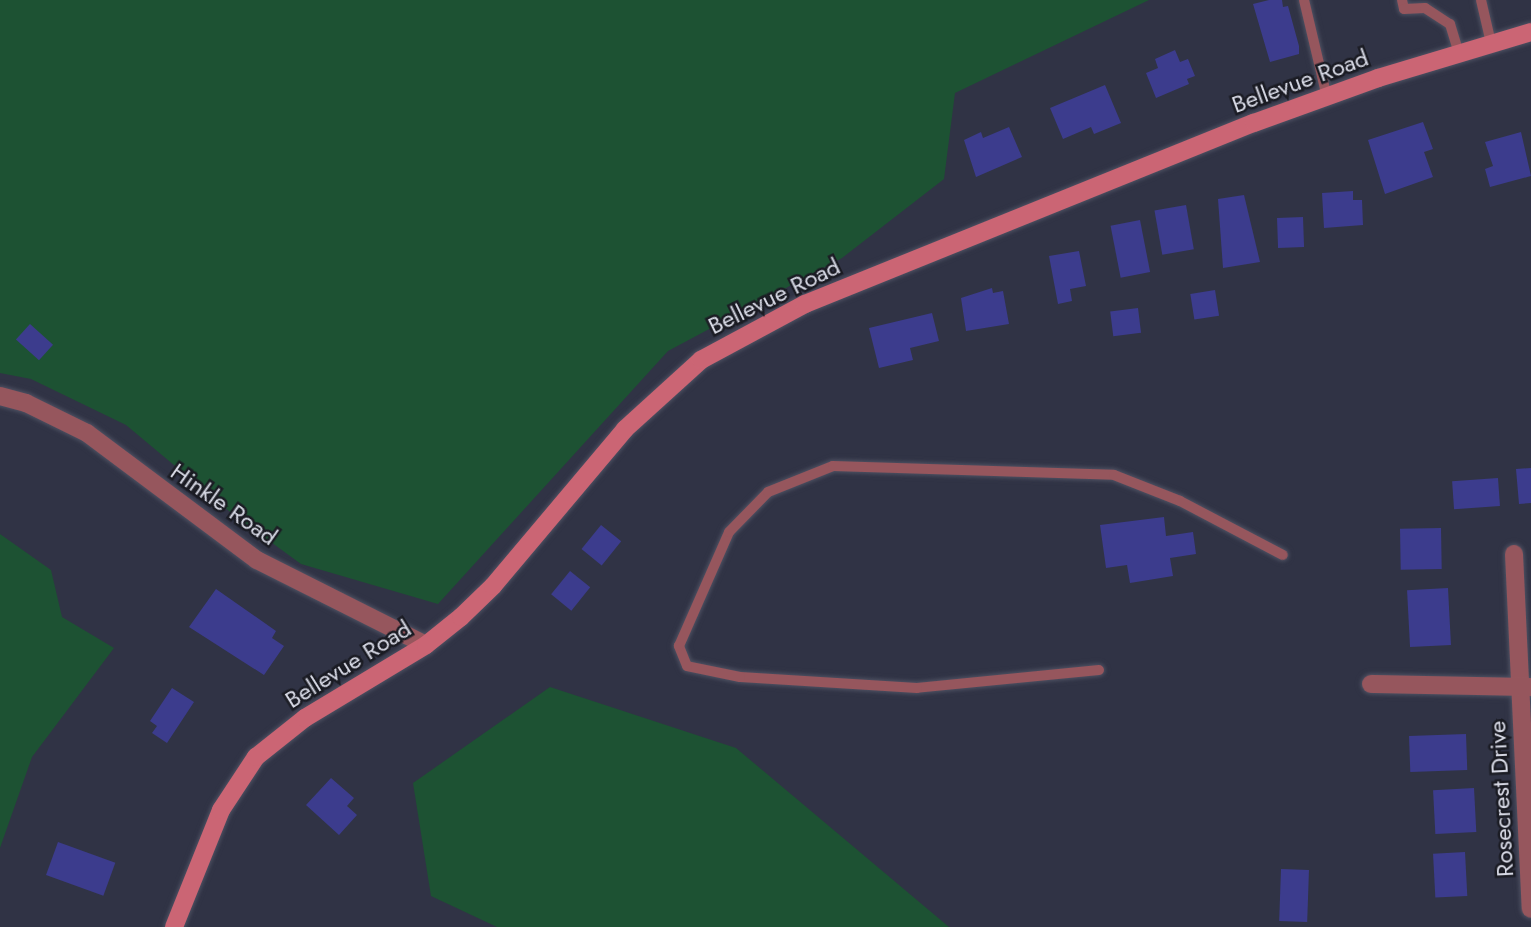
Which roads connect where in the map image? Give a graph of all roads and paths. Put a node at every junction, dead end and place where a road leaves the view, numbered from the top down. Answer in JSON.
{"nodes":[{"id":1,"x":1304,"y":0,"type":"edge"},
{"id":2,"x":1402,"y":0,"type":"edge"},
{"id":3,"x":1481,"y":0,"type":"edge"},
{"id":4,"x":1531,"y":32,"type":"edge"},
{"id":5,"x":1492,"y":43,"type":"junction"},
{"id":6,"x":1459,"y":53,"type":"junction"},
{"id":7,"x":1327,"y":97,"type":"junction"},
{"id":8,"x":0,"y":396,"type":"edge"},
{"id":9,"x":1514,"y":554,"type":"dead end"},
{"id":10,"x":1283,"y":555,"type":"dead end"},
{"id":11,"x":426,"y":645,"type":"junction"},
{"id":12,"x":1099,"y":670,"type":"dead end"},
{"id":13,"x":1371,"y":684,"type":"dead end"},
{"id":14,"x":1526,"y":687,"type":"edge"},
{"id":15,"x":1531,"y":909,"type":"edge"},
{"id":16,"x":174,"y":927,"type":"edge"}],
"edges":[{"from":1,"to":7,"type":"lane"},
{"from":2,"to":6,"type":"lane"},
{"from":3,"to":5,"type":"lane"},
{"from":4,"to":5,"type":"street","name":"Bellevue Road"},
{"from":5,"to":6,"type":"street","name":"Bellevue Road"},
{"from":6,"to":7,"type":"street","name":"Bellevue Road"},
{"from":7,"to":11,"type":"street","name":"Bellevue Road"},
{"from":8,"to":11,"type":"street","name":"Hinkle Road"},
{"from":9,"to":14,"type":"street","name":"Rosecrest Drive"},
{"from":10,"to":12,"type":"lane"},
{"from":11,"to":16,"type":"street","name":"Bellevue Road"},
{"from":13,"to":14,"type":"street","name":"Rosecrest Drive"},
{"from":14,"to":15,"type":"street","name":"Rosecrest Drive"}]}
